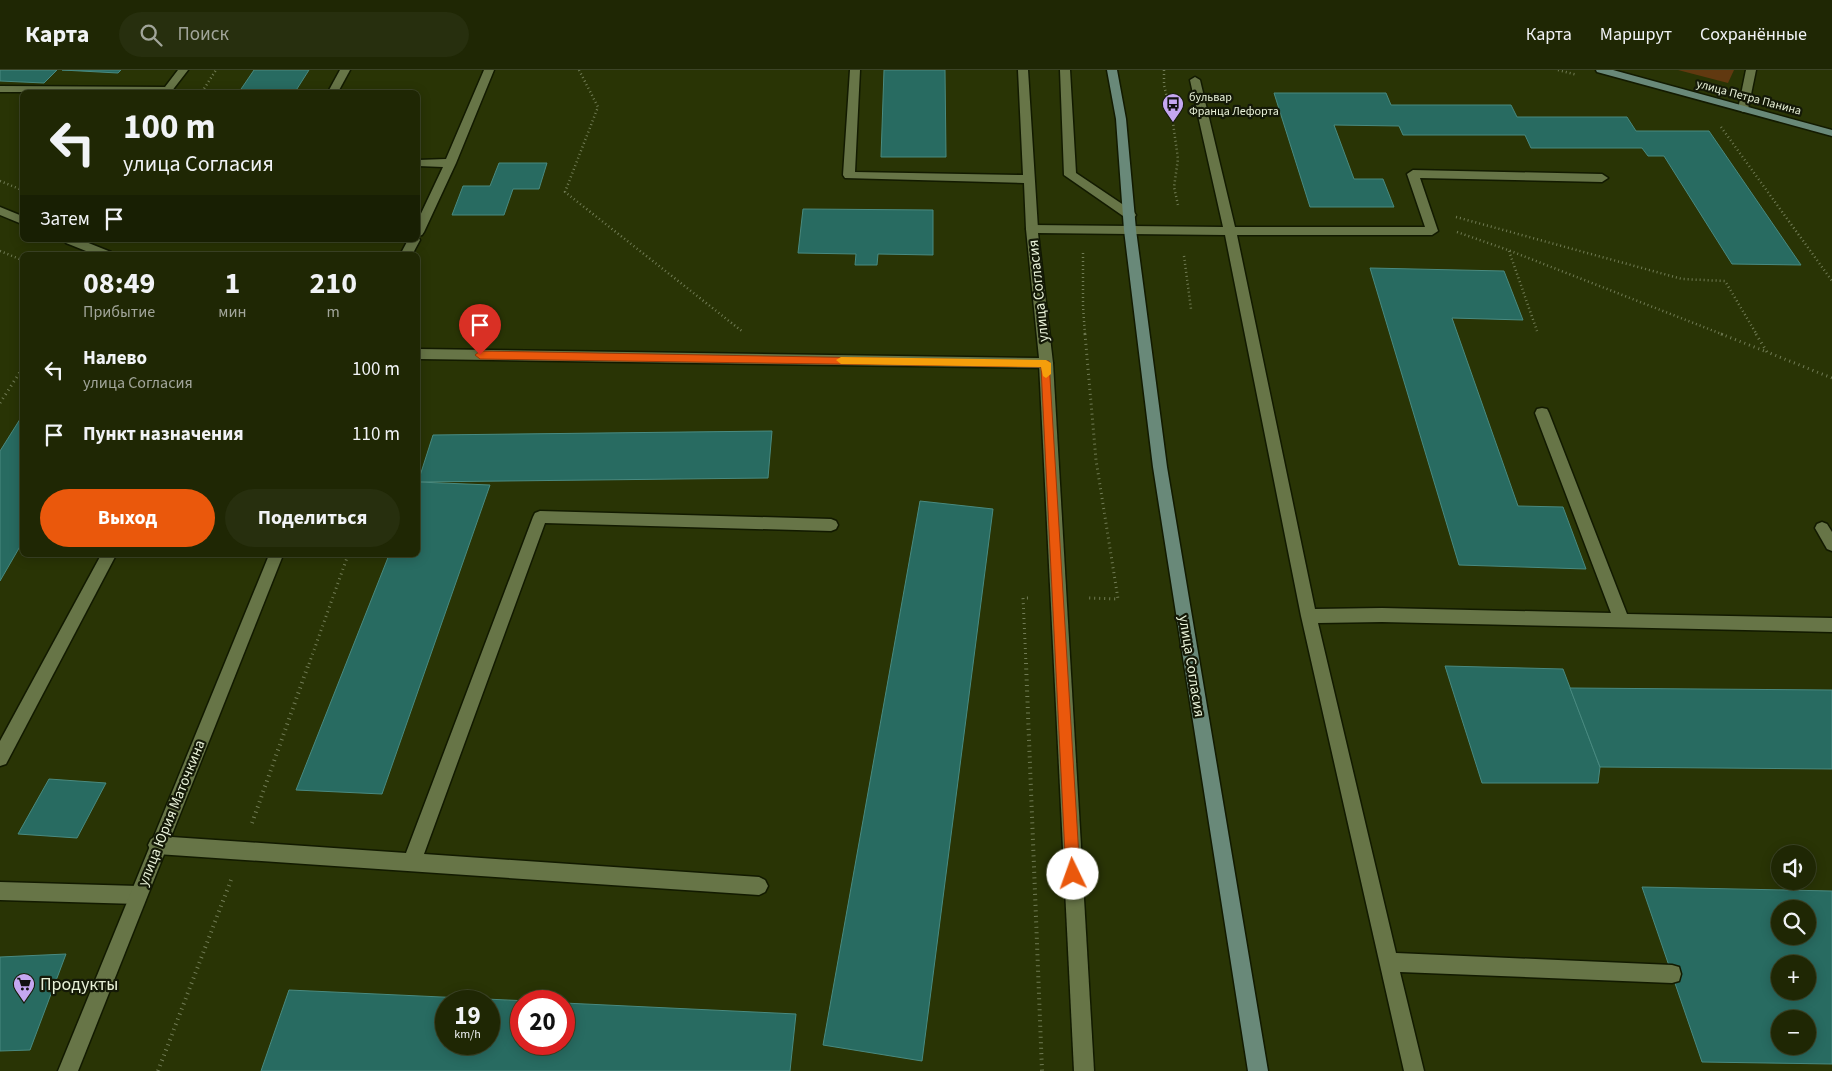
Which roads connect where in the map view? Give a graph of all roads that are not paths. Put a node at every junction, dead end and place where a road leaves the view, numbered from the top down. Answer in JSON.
{"nodes":[{"id":1,"x":183,"y":70,"type":"edge"},
{"id":2,"x":345,"y":70,"type":"edge"},
{"id":3,"x":489,"y":70,"type":"edge"},
{"id":4,"x":856,"y":70,"type":"edge"},
{"id":5,"x":1023,"y":70,"type":"edge"},
{"id":6,"x":1065,"y":70,"type":"edge"},
{"id":7,"x":1112,"y":70,"type":"edge"},
{"id":8,"x":1601,"y":70,"type":"edge"},
{"id":9,"x":1751,"y":70,"type":"edge"},
{"id":10,"x":1195,"y":80,"type":"dead end"},
{"id":11,"x":0,"y":89,"type":"edge"},
{"id":12,"x":334,"y":90,"type":"edge"},
{"id":13,"x":1743,"y":109,"type":"junction"},
{"id":14,"x":1832,"y":133,"type":"edge"},
{"id":15,"x":420,"y":163,"type":"edge"},
{"id":16,"x":450,"y":163,"type":"junction"},
{"id":17,"x":1602,"y":178,"type":"dead end"},
{"id":18,"x":1029,"y":179,"type":"junction"},
{"id":19,"x":0,"y":211,"type":"edge"},
{"id":20,"x":20,"y":219,"type":"edge"},
{"id":21,"x":1130,"y":222,"type":"junction"},
{"id":22,"x":420,"y":228,"type":"edge"},
{"id":23,"x":1032,"y":229,"type":"junction"},
{"id":24,"x":1230,"y":231,"type":"junction"},
{"id":25,"x":75,"y":242,"type":"edge"},
{"id":26,"x":100,"y":252,"type":"edge"},
{"id":27,"x":420,"y":354,"type":"edge"},
{"id":28,"x":1046,"y":363,"type":"junction"},
{"id":29,"x":1542,"y":413,"type":"dead end"},
{"id":30,"x":831,"y":525,"type":"dead end"},
{"id":31,"x":1822,"y":528,"type":"dead end"},
{"id":32,"x":1832,"y":546,"type":"edge"},
{"id":33,"x":108,"y":557,"type":"edge"},
{"id":34,"x":275,"y":557,"type":"edge"},
{"id":35,"x":1309,"y":616,"type":"junction"},
{"id":36,"x":1622,"y":621,"type":"junction"},
{"id":37,"x":1832,"y":625,"type":"edge"},
{"id":38,"x":0,"y":758,"type":"edge"},
{"id":39,"x":157,"y":845,"type":"junction"},
{"id":40,"x":412,"y":862,"type":"junction"},
{"id":41,"x":759,"y":886,"type":"dead end"},
{"id":42,"x":0,"y":891,"type":"edge"},
{"id":43,"x":138,"y":895,"type":"junction"},
{"id":44,"x":1389,"y":962,"type":"junction"},
{"id":45,"x":1672,"y":974,"type":"dead end"},
{"id":46,"x":68,"y":1071,"type":"edge"},
{"id":47,"x":1084,"y":1071,"type":"edge"},
{"id":48,"x":1258,"y":1071,"type":"edge"},
{"id":49,"x":1414,"y":1071,"type":"edge"}],
"edges":[{"from":1,"to":11,"type":"street"},
{"from":2,"to":12,"type":"street"},
{"from":3,"to":16,"type":"street"},
{"from":4,"to":18,"type":"street"},
{"from":5,"to":18,"type":"street"},
{"from":6,"to":21,"type":"street"},
{"from":7,"to":21,"type":"main road","name":"улица Согласия"},
{"from":8,"to":13,"type":"main road","name":"улица Петра Панина"},
{"from":9,"to":13,"type":"street"},
{"from":10,"to":24,"type":"street"},
{"from":13,"to":14,"type":"main road","name":"улица Петра Панина"},
{"from":15,"to":16,"type":"street"},
{"from":16,"to":22,"type":"street"},
{"from":17,"to":24,"type":"street"},
{"from":18,"to":23,"type":"street"},
{"from":19,"to":20,"type":"street"},
{"from":21,"to":23,"type":"street","name":"улица Согласия"},
{"from":21,"to":24,"type":"street"},
{"from":21,"to":48,"type":"main road","name":"улица Согласия"},
{"from":23,"to":28,"type":"street","name":"улица Согласия"},
{"from":24,"to":35,"type":"street"},
{"from":25,"to":26,"type":"street"},
{"from":27,"to":28,"type":"street","name":"улица Согласия"},
{"from":28,"to":47,"type":"street"},
{"from":29,"to":36,"type":"street"},
{"from":30,"to":40,"type":"street"},
{"from":31,"to":32,"type":"street"},
{"from":33,"to":38,"type":"street"},
{"from":34,"to":39,"type":"street","name":"улица Юрия Маточкина"},
{"from":35,"to":36,"type":"street"},
{"from":35,"to":44,"type":"street"},
{"from":36,"to":37,"type":"street"},
{"from":39,"to":40,"type":"street"},
{"from":39,"to":43,"type":"street","name":"улица Юрия Маточкина"},
{"from":40,"to":41,"type":"street"},
{"from":42,"to":43,"type":"street"},
{"from":43,"to":46,"type":"street","name":"улица Юрия Маточкина"},
{"from":44,"to":45,"type":"street"},
{"from":44,"to":49,"type":"street"}]}
